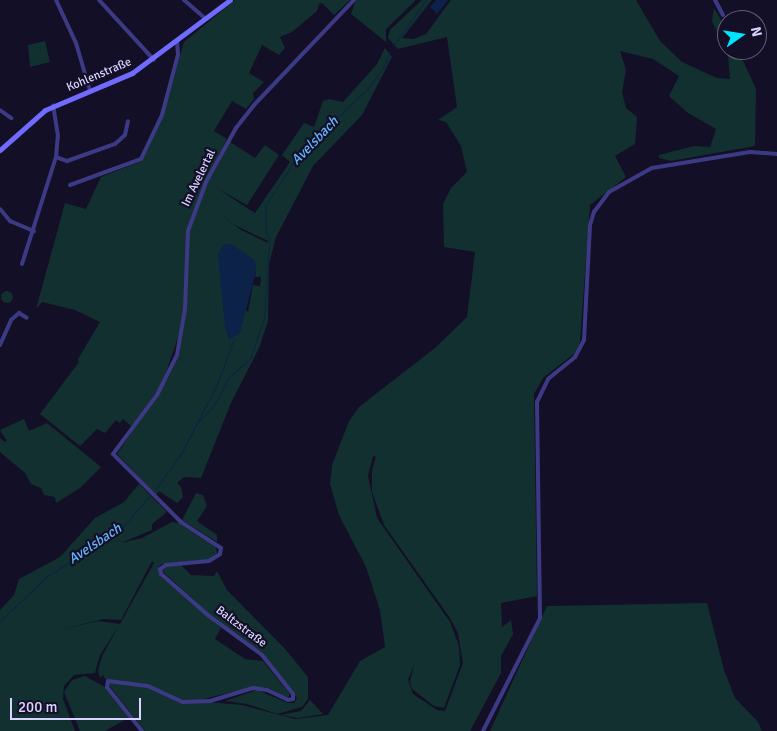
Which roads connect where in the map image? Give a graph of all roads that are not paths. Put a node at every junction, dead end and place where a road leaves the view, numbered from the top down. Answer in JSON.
{"nodes":[{"id":1,"x":56,"y":0,"type":"edge"},
{"id":2,"x":99,"y":0,"type":"edge"},
{"id":3,"x":184,"y":0,"type":"edge"},
{"id":4,"x":230,"y":0,"type":"edge"},
{"id":5,"x":354,"y":0,"type":"edge"},
{"id":6,"x":206,"y":19,"type":"junction"},
{"id":7,"x":177,"y":42,"type":"junction"},
{"id":8,"x":154,"y":60,"type":"junction"},
{"id":9,"x":90,"y":91,"type":"junction"},
{"id":10,"x":54,"y":105,"type":"junction"},
{"id":11,"x":0,"y":110,"type":"edge"},
{"id":12,"x":11,"y":118,"type":"dead end"},
{"id":13,"x":128,"y":121,"type":"dead end"},
{"id":14,"x":0,"y":150,"type":"edge"},
{"id":15,"x":777,"y":154,"type":"edge"},
{"id":16,"x":56,"y":157,"type":"junction"},
{"id":17,"x":70,"y":185,"type":"dead end"},
{"id":18,"x":0,"y":209,"type":"edge"},
{"id":19,"x":34,"y":231,"type":"junction"},
{"id":20,"x":22,"y":264,"type":"dead end"},
{"id":21,"x":27,"y":318,"type":"dead end"},
{"id":22,"x":0,"y":345,"type":"edge"},
{"id":23,"x":113,"y":454,"type":"joint"},
{"id":24,"x":142,"y":731,"type":"edge"},
{"id":25,"x":483,"y":731,"type":"edge"}],
"edges":[{"from":1,"to":9,"type":"street"},
{"from":2,"to":8,"type":"street"},
{"from":3,"to":6,"type":"street"},
{"from":4,"to":6,"type":"main road","name":"Kohlenstraße"},
{"from":5,"to":23,"type":"street","name":"Im Avelertal"},
{"from":6,"to":7,"type":"main road","name":"Kohlenstraße"},
{"from":7,"to":8,"type":"main road","name":"Kohlenstraße"},
{"from":7,"to":17,"type":"street"},
{"from":8,"to":9,"type":"main road","name":"Kohlenstraße"},
{"from":9,"to":10,"type":"main road","name":"Kohlenstraße"},
{"from":10,"to":14,"type":"main road","name":"Kohlenstraße"},
{"from":10,"to":16,"type":"street"},
{"from":11,"to":12,"type":"street"},
{"from":13,"to":16,"type":"street"},
{"from":15,"to":25,"type":"street"},
{"from":16,"to":19,"type":"street"},
{"from":18,"to":19,"type":"street"},
{"from":19,"to":20,"type":"street"},
{"from":21,"to":22,"type":"street"},
{"from":23,"to":24,"type":"street","name":"Baltzstraße"}]}
